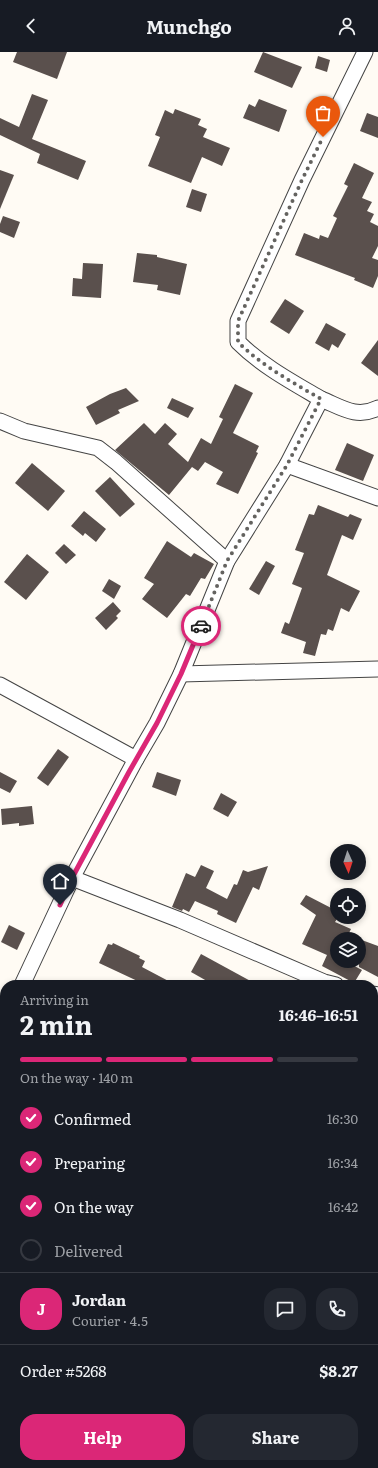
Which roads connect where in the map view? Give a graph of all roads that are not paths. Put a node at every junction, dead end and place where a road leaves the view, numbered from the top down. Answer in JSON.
{"nodes":[{"id":1,"x":365,"y":52,"type":"edge"},
{"id":2,"x":321,"y":399,"type":"junction"},
{"id":3,"x":378,"y":408,"type":"edge"},
{"id":4,"x":0,"y":421,"type":"edge"},
{"id":5,"x":287,"y":465,"type":"junction"},
{"id":6,"x":378,"y":498,"type":"edge"},
{"id":7,"x":227,"y":561,"type":"junction"},
{"id":8,"x":378,"y":669,"type":"edge"},
{"id":9,"x":181,"y":674,"type":"junction"},
{"id":10,"x":0,"y":685,"type":"edge"},
{"id":11,"x":136,"y":759,"type":"junction"},
{"id":12,"x":72,"y":878,"type":"junction"},
{"id":13,"x":24,"y":980,"type":"edge"},
{"id":14,"x":318,"y":980,"type":"edge"}],
"edges":[{"from":1,"to":2,"type":"street"},
{"from":2,"to":3,"type":"street"},
{"from":2,"to":5,"type":"street"},
{"from":4,"to":7,"type":"street"},
{"from":5,"to":6,"type":"street"},
{"from":5,"to":7,"type":"street"},
{"from":7,"to":9,"type":"street"},
{"from":8,"to":9,"type":"street"},
{"from":9,"to":11,"type":"street"},
{"from":10,"to":11,"type":"street"},
{"from":11,"to":12,"type":"street"},
{"from":12,"to":13,"type":"street"},
{"from":12,"to":14,"type":"street"}]}
